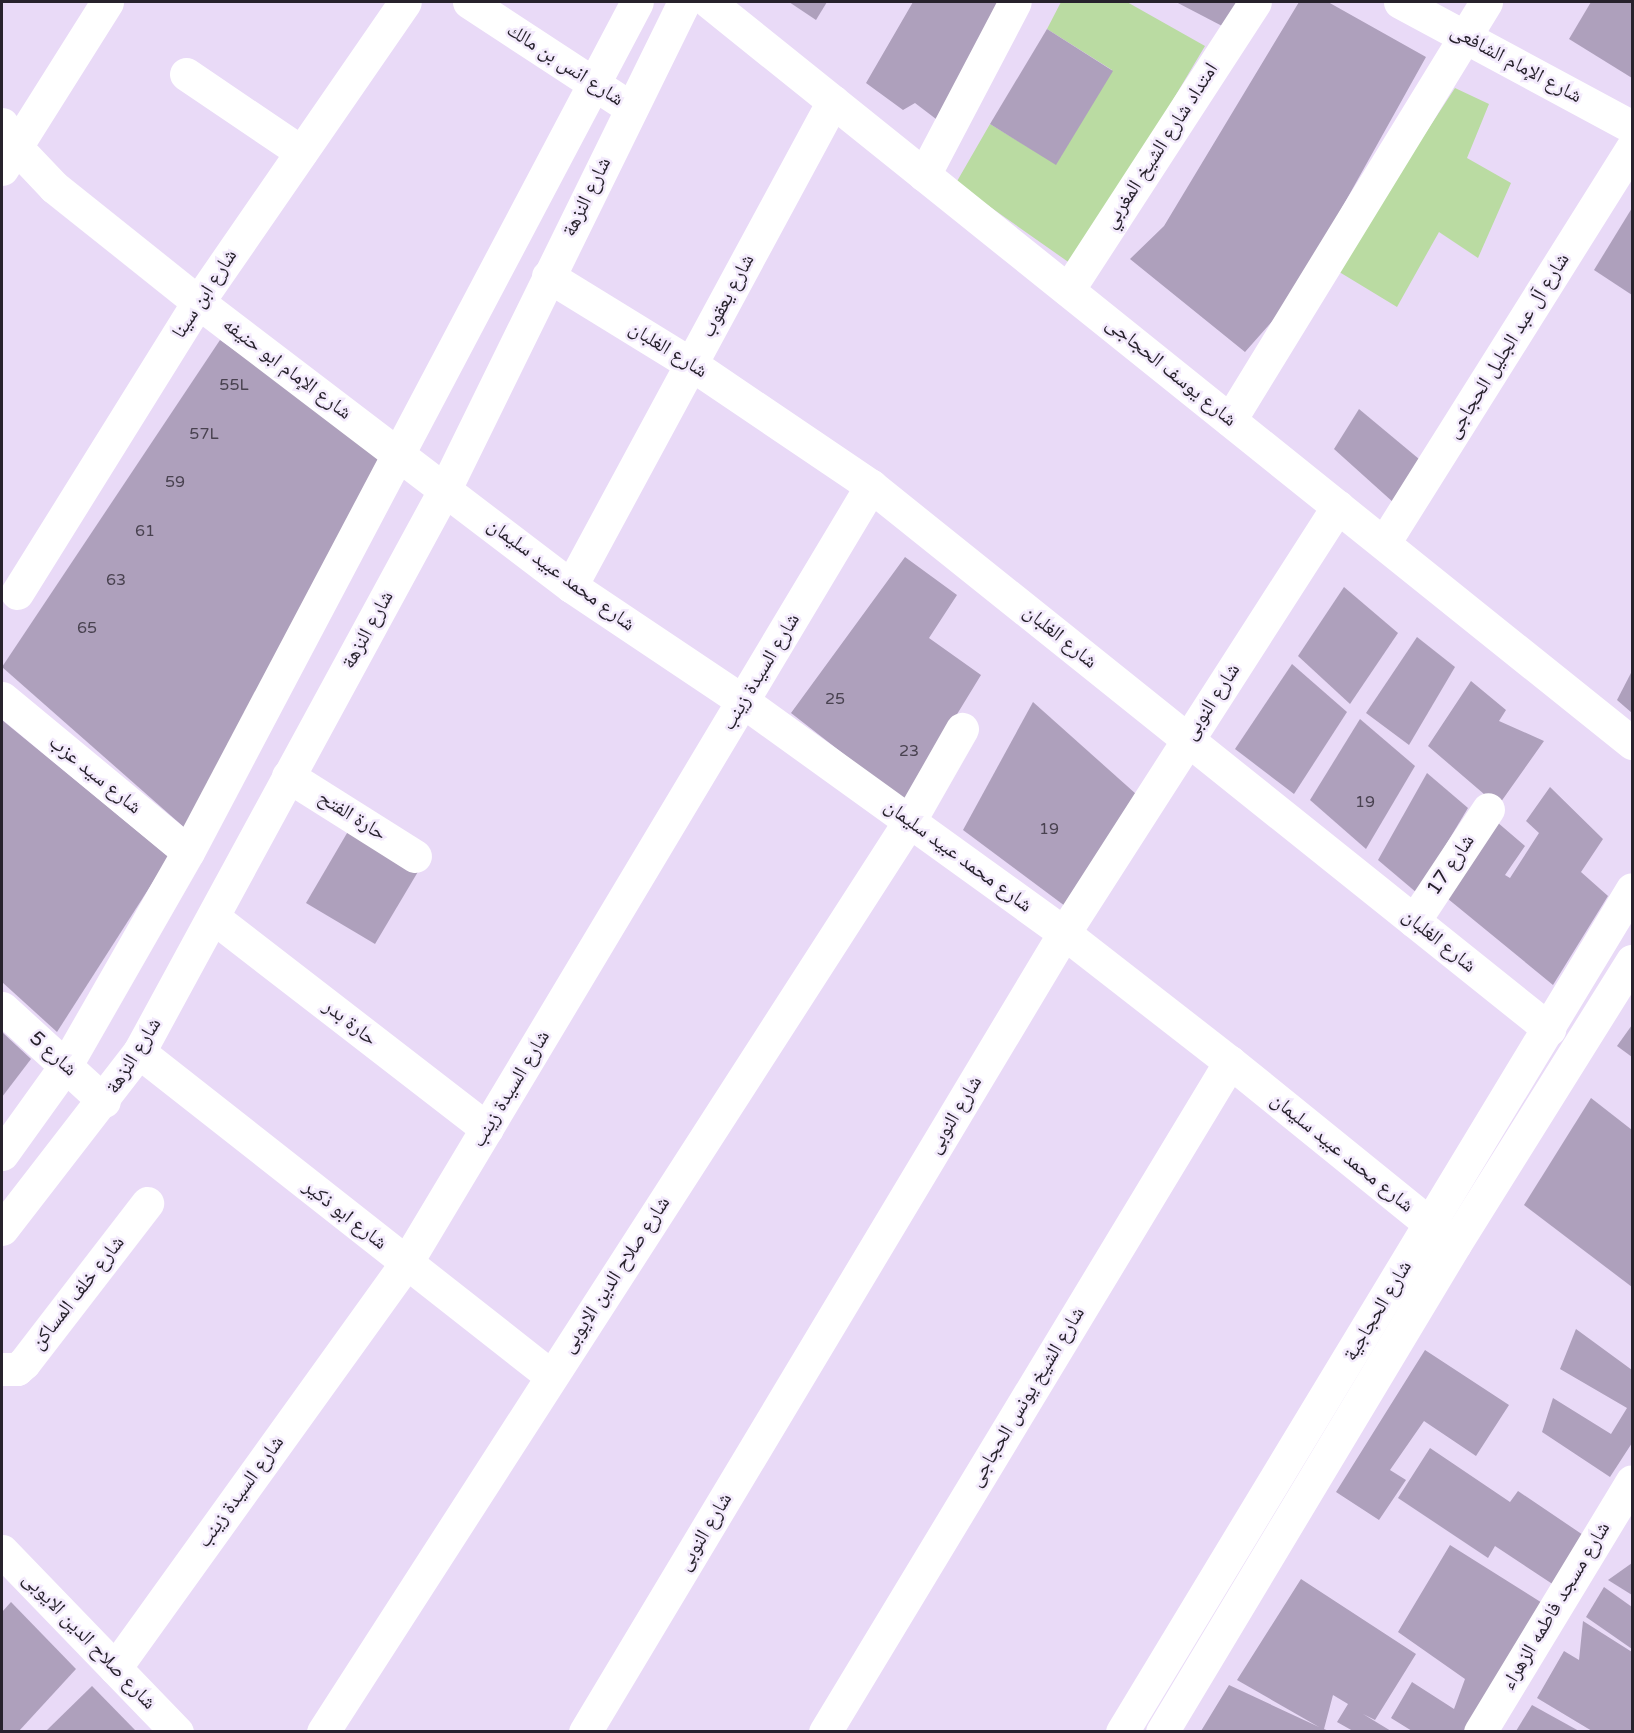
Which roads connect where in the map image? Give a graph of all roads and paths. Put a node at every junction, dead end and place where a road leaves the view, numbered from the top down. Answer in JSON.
{"nodes":[{"id":1,"x":107,"y":2,"type":"edge"},
{"id":2,"x":405,"y":2,"type":"edge"},
{"id":3,"x":469,"y":2,"type":"edge"},
{"id":4,"x":637,"y":2,"type":"edge"},
{"id":5,"x":684,"y":2,"type":"edge"},
{"id":6,"x":709,"y":2,"type":"edge"},
{"id":7,"x":1015,"y":2,"type":"edge"},
{"id":8,"x":1255,"y":2,"type":"edge"},
{"id":9,"x":1400,"y":2,"type":"edge"},
{"id":10,"x":1486,"y":2,"type":"edge"},
{"id":11,"x":1464,"y":36,"type":"junction"},
{"id":12,"x":186,"y":74,"type":"dead end"},
{"id":13,"x":594,"y":84,"type":"junction"},
{"id":14,"x":833,"y":101,"type":"junction"},
{"id":15,"x":631,"y":108,"type":"junction"},
{"id":16,"x":1632,"y":127,"type":"edge"},
{"id":17,"x":7,"y":147,"type":"edge"},
{"id":18,"x":1632,"y":148,"type":"edge"},
{"id":19,"x":301,"y":152,"type":"junction"},
{"id":20,"x":924,"y":175,"type":"junction"},
{"id":21,"x":548,"y":276,"type":"junction"},
{"id":22,"x":1068,"y":290,"type":"junction"},
{"id":23,"x":198,"y":302,"type":"junction"},
{"id":24,"x":691,"y":364,"type":"junction"},
{"id":25,"x":1230,"y":420,"type":"junction"},
{"id":26,"x":399,"y":454,"type":"junction"},
{"id":27,"x":871,"y":486,"type":"junction"},
{"id":28,"x":445,"y":489,"type":"junction"},
{"id":29,"x":1338,"y":506,"type":"junction"},
{"id":30,"x":1384,"y":543,"type":"junction"},
{"id":31,"x":571,"y":586,"type":"junction"},
{"id":32,"x":17,"y":594,"type":"dead end"},
{"id":33,"x":2,"y":698,"type":"edge"},
{"id":34,"x":744,"y":702,"type":"junction"},
{"id":35,"x":962,"y":729,"type":"dead end"},
{"id":36,"x":1188,"y":739,"type":"junction"},
{"id":37,"x":1632,"y":743,"type":"edge"},
{"id":38,"x":288,"y":776,"type":"junction"},
{"id":39,"x":1488,"y":809,"type":"dead end"},
{"id":40,"x":910,"y":820,"type":"junction"},
{"id":41,"x":188,"y":852,"type":"junction"},
{"id":42,"x":415,"y":856,"type":"dead end"},
{"id":43,"x":1632,"y":889,"type":"edge"},
{"id":44,"x":213,"y":917,"type":"junction"},
{"id":45,"x":1414,"y":921,"type":"junction"},
{"id":46,"x":1064,"y":933,"type":"junction"},
{"id":47,"x":1632,"y":961,"type":"edge"},
{"id":48,"x":2,"y":1008,"type":"edge"},
{"id":49,"x":1549,"y":1029,"type":"junction"},
{"id":50,"x":140,"y":1052,"type":"junction"},
{"id":51,"x":1230,"y":1062,"type":"junction"},
{"id":52,"x":66,"y":1065,"type":"junction"},
{"id":53,"x":105,"y":1101,"type":"junction"},
{"id":54,"x":487,"y":1129,"type":"junction"},
{"id":55,"x":2,"y":1154,"type":"edge"},
{"id":56,"x":147,"y":1203,"type":"dead end"},
{"id":57,"x":2,"y":1228,"type":"edge"},
{"id":58,"x":1443,"y":1234,"type":"junction"},
{"id":59,"x":406,"y":1263,"type":"junction"},
{"id":60,"x":2,"y":1369,"type":"edge"},
{"id":61,"x":551,"y":1376,"type":"junction"},
{"id":62,"x":1632,"y":1481,"type":"edge"},
{"id":63,"x":2,"y":1551,"type":"edge"},
{"id":64,"x":115,"y":1668,"type":"junction"},
{"id":65,"x":177,"y":1731,"type":"edge"},
{"id":66,"x":323,"y":1731,"type":"edge"},
{"id":67,"x":585,"y":1731,"type":"edge"},
{"id":68,"x":825,"y":1731,"type":"edge"},
{"id":69,"x":1122,"y":1731,"type":"edge"},
{"id":70,"x":1162,"y":1731,"type":"edge"},
{"id":71,"x":1480,"y":1731,"type":"edge"}],
"edges":[{"from":1,"to":17,"type":"street"},
{"from":2,"to":19,"type":"street","name":"شارع ابن سينا"},
{"from":3,"to":13,"type":"street","name":"شارع انس بن مالك"},
{"from":4,"to":13,"type":"street"},
{"from":5,"to":15,"type":"street","name":"شارع النزهة"},
{"from":6,"to":14,"type":"street","name":"شارع يوسف الحجاجى"},
{"from":7,"to":20,"type":"street"},
{"from":8,"to":22,"type":"street","name":"امتداد شارع الشيخ المغربي"},
{"from":9,"to":11,"type":"street","name":"شارع الإمام الشافعى"},
{"from":10,"to":11,"type":"street"},
{"from":11,"to":16,"type":"street","name":"شارع الإمام الشافعى"},
{"from":11,"to":25,"type":"street"},
{"from":12,"to":19,"type":"street"},
{"from":13,"to":15,"type":"street","name":"شارع انس بن مالك"},
{"from":13,"to":26,"type":"street"},
{"from":14,"to":20,"type":"street","name":"شارع يوسف الحجاجى"},
{"from":14,"to":24,"type":"street","name":"شارع يعقوب"},
{"from":15,"to":21,"type":"street","name":"شارع النزهة"},
{"from":17,"to":23,"type":"street","name":"شارع الإمام ابو حنيفه"},
{"from":18,"to":30,"type":"street","name":"شارع آل عبد الجليل الحجاجى"},
{"from":19,"to":23,"type":"street","name":"شارع ابن سينا"},
{"from":20,"to":22,"type":"street","name":"شارع يوسف الحجاجى"},
{"from":21,"to":24,"type":"street","name":"شارع الغلبان"},
{"from":21,"to":28,"type":"street","name":"شارع النزهة"},
{"from":22,"to":25,"type":"street","name":"شارع يوسف الحجاجى"},
{"from":23,"to":26,"type":"street","name":"شارع الإمام ابو حنيفه"},
{"from":23,"to":32,"type":"street","name":"شارع ابن سينا"},
{"from":24,"to":27,"type":"street","name":"شارع الغلبان"},
{"from":24,"to":31,"type":"street","name":"شارع يعقوب"},
{"from":25,"to":29,"type":"street","name":"شارع يوسف الحجاجى"},
{"from":26,"to":28,"type":"street","name":"شارع الإمام ابو حنيفه"},
{"from":26,"to":41,"type":"street"},
{"from":27,"to":34,"type":"street","name":"شارع السيدة زينب"},
{"from":27,"to":36,"type":"street","name":"شارع الغلبان"},
{"from":28,"to":31,"type":"street","name":"شارع محمد عبيد سليمان"},
{"from":28,"to":38,"type":"street","name":"شارع النزهة"},
{"from":29,"to":30,"type":"street","name":"شارع يوسف الحجاجى"},
{"from":29,"to":36,"type":"street","name":"شارع النوبى"},
{"from":30,"to":37,"type":"street","name":"شارع يوسف الحجاجى"},
{"from":31,"to":34,"type":"street","name":"شارع محمد عبيد سليمان"},
{"from":33,"to":41,"type":"street","name":"شارع سيد عزب"},
{"from":34,"to":40,"type":"street","name":"شارع محمد عبيد سليمان"},
{"from":34,"to":54,"type":"street","name":"شارع السيدة زينب"},
{"from":35,"to":40,"type":"street","name":"شارع صلاح الدين الايوبى"},
{"from":36,"to":45,"type":"street","name":"شارع الغلبان"},
{"from":36,"to":46,"type":"street","name":"شارع النوبى"},
{"from":38,"to":42,"type":"street","name":"حارة الفتح"},
{"from":38,"to":44,"type":"street","name":"شارع النزهة"},
{"from":39,"to":45,"type":"street","name":"شارع 17"},
{"from":40,"to":46,"type":"street","name":"شارع محمد عبيد سليمان"},
{"from":40,"to":61,"type":"street","name":"شارع صلاح الدين الايوبى"},
{"from":41,"to":52,"type":"street"},
{"from":43,"to":49,"type":"street","name":"شارع الحجاجية"},
{"from":44,"to":50,"type":"street","name":"شارع النزهة"},
{"from":44,"to":54,"type":"street","name":"حارة بدر"},
{"from":45,"to":49,"type":"street","name":"شارع الغلبان"},
{"from":46,"to":51,"type":"street","name":"شارع محمد عبيد سليمان"},
{"from":46,"to":67,"type":"street","name":"شارع النوبى"},
{"from":47,"to":58,"type":"street","name":"شارع الحجاجية"},
{"from":48,"to":52,"type":"street","name":"شارع 5"},
{"from":49,"to":58,"type":"street","name":"شارع الحجاجية"},
{"from":50,"to":53,"type":"street","name":"شارع النزهة"},
{"from":50,"to":59,"type":"street","name":"شارع ابو ذكير"},
{"from":51,"to":58,"type":"street","name":"شارع محمد عبيد سليمان"},
{"from":51,"to":68,"type":"street","name":"شارع الشيخ يونس الحجاجى"},
{"from":52,"to":53,"type":"street","name":"شارع 5"},
{"from":52,"to":55,"type":"street"},
{"from":53,"to":57,"type":"street","name":"شارع النزهة"},
{"from":54,"to":59,"type":"street","name":"شارع السيدة زينب"},
{"from":56,"to":60,"type":"street","name":"شارع خلف المساكن"},
{"from":58,"to":69,"type":"street","name":"شارع الحجاجية"},
{"from":58,"to":70,"type":"street","name":"شارع الحجاجية"},
{"from":59,"to":61,"type":"street","name":"شارع ابو ذكير"},
{"from":59,"to":64,"type":"street","name":"شارع السيدة زينب"},
{"from":61,"to":66,"type":"street","name":"شارع صلاح الدين الايوبى"},
{"from":62,"to":71,"type":"street","name":"شارع مسجد فاطمه الزهراء"},
{"from":63,"to":64,"type":"street","name":"شارع صلاح الدين الايوبى"},
{"from":64,"to":65,"type":"street","name":"شارع صلاح الدين الايوبى"}]}
